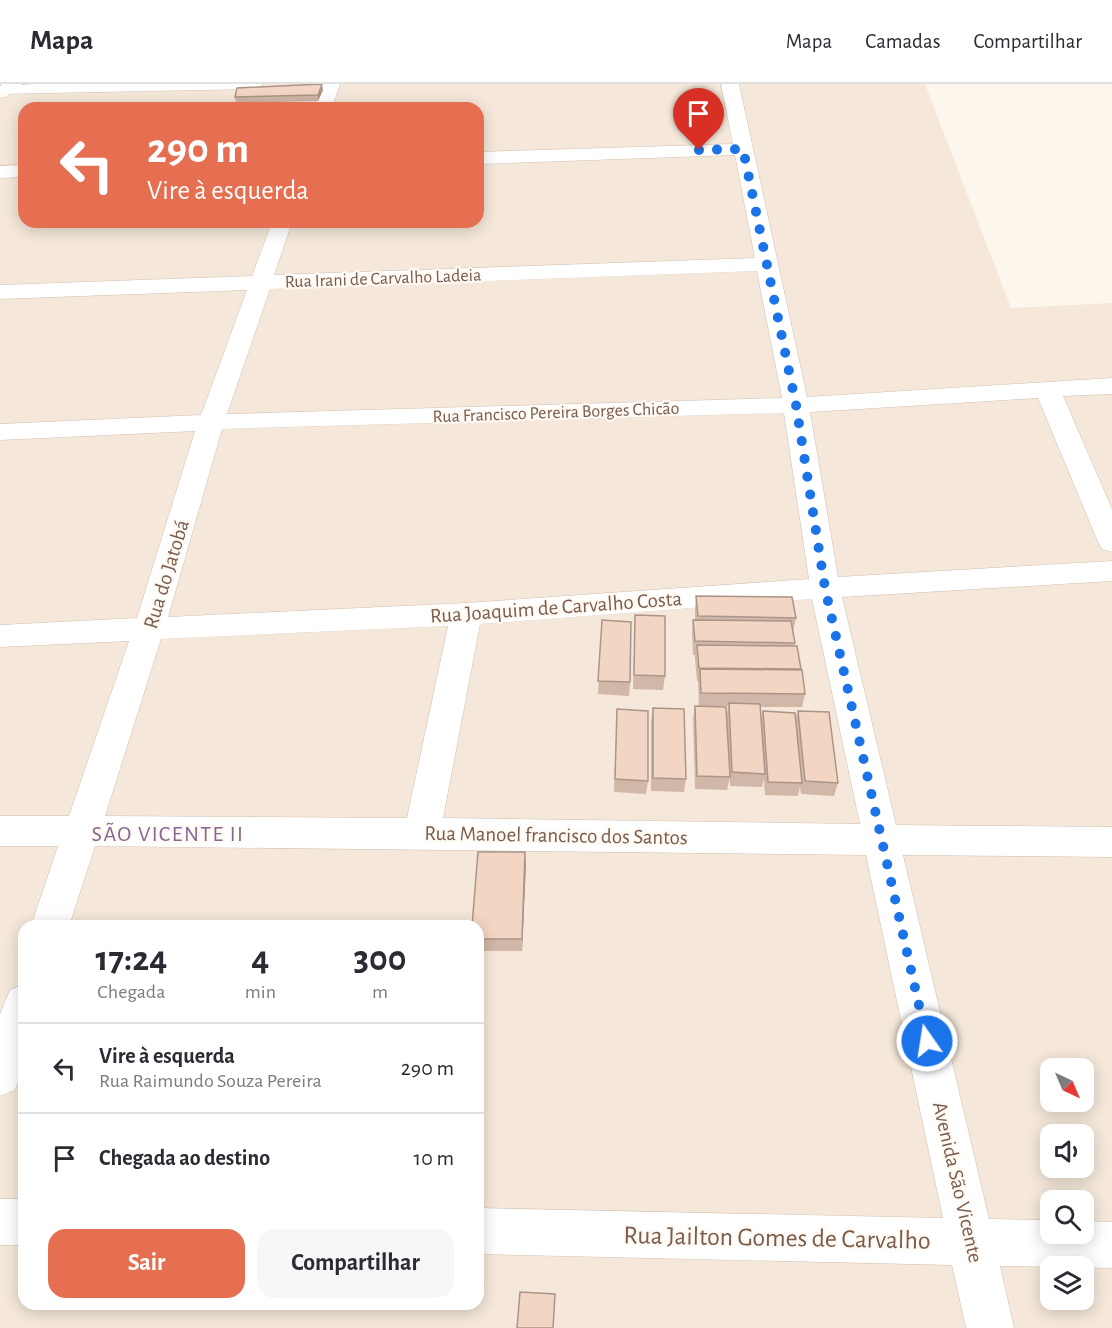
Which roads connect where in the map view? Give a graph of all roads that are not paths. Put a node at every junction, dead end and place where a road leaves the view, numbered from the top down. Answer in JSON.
{"nodes":[{"id":1,"x":255,"y":84,"type":"edge"},
{"id":2,"x":331,"y":84,"type":"edge"},
{"id":3,"x":730,"y":84,"type":"edge"},
{"id":4,"x":6,"y":89,"type":"edge"},
{"id":5,"x":325,"y":102,"type":"edge"},
{"id":6,"x":743,"y":149,"type":"junction"},
{"id":7,"x":484,"y":158,"type":"edge"},
{"id":8,"x":18,"y":171,"type":"edge"},
{"id":9,"x":0,"y":172,"type":"edge"},
{"id":10,"x":280,"y":228,"type":"edge"},
{"id":11,"x":766,"y":255,"type":"junction"},
{"id":12,"x":264,"y":274,"type":"junction"},
{"id":13,"x":0,"y":276,"type":"edge"},
{"id":14,"x":0,"y":292,"type":"edge"},
{"id":15,"x":1112,"y":386,"type":"edge"},
{"id":16,"x":1047,"y":389,"type":"junction"},
{"id":17,"x":796,"y":405,"type":"junction"},
{"id":18,"x":211,"y":422,"type":"junction"},
{"id":19,"x":0,"y":432,"type":"edge"},
{"id":20,"x":1112,"y":542,"type":"edge"},
{"id":21,"x":1112,"y":571,"type":"edge"},
{"id":22,"x":825,"y":588,"type":"junction"},
{"id":23,"x":466,"y":614,"type":"junction"},
{"id":24,"x":149,"y":629,"type":"junction"},
{"id":25,"x":0,"y":636,"type":"edge"},
{"id":26,"x":0,"y":831,"type":"edge"},
{"id":27,"x":81,"y":831,"type":"junction"},
{"id":28,"x":422,"y":832,"type":"junction"},
{"id":29,"x":882,"y":841,"type":"junction"},
{"id":30,"x":1112,"y":842,"type":"edge"},
{"id":31,"x":52,"y":920,"type":"edge"},
{"id":32,"x":18,"y":1021,"type":"edge"},
{"id":33,"x":0,"y":1076,"type":"edge"},
{"id":34,"x":0,"y":1222,"type":"edge"},
{"id":35,"x":18,"y":1222,"type":"edge"},
{"id":36,"x":484,"y":1232,"type":"edge"},
{"id":37,"x":972,"y":1241,"type":"junction"},
{"id":38,"x":1112,"y":1245,"type":"edge"},
{"id":39,"x":990,"y":1328,"type":"edge"}],
"edges":[{"from":1,"to":4,"type":"street"},
{"from":2,"to":5,"type":"street"},
{"from":3,"to":6,"type":"street","name":"Avenida São Vicente"},
{"from":6,"to":7,"type":"street"},
{"from":6,"to":11,"type":"street","name":"Avenida São Vicente"},
{"from":8,"to":9,"type":"street"},
{"from":10,"to":12,"type":"street","name":"Rua do Jatobá"},
{"from":11,"to":12,"type":"street","name":"Rua Irani de Carvalho Ladeia"},
{"from":11,"to":17,"type":"street","name":"Avenida São Vicente"},
{"from":12,"to":13,"type":"street","name":"Rua Irani de Carvalho Ladeia"},
{"from":12,"to":14,"type":"street","name":"Rua Irani de Carvalho Ladeia"},
{"from":12,"to":18,"type":"street","name":"Rua do Jatobá"},
{"from":15,"to":16,"type":"street","name":"Rua Francisco Pereira Borges Chicão"},
{"from":16,"to":17,"type":"street","name":"Rua Francisco Pereira Borges Chicão"},
{"from":16,"to":20,"type":"street"},
{"from":17,"to":18,"type":"street","name":"Rua Francisco Pereira Borges Chicão"},
{"from":17,"to":22,"type":"street","name":"Avenida São Vicente"},
{"from":18,"to":19,"type":"street","name":"Rua Francisco Pereira Borges Chicão"},
{"from":18,"to":24,"type":"street","name":"Rua do Jatobá"},
{"from":21,"to":22,"type":"street","name":"Rua Joaquim de Carvalho Costa"},
{"from":22,"to":23,"type":"street","name":"Rua Joaquim de Carvalho Costa"},
{"from":22,"to":29,"type":"street","name":"Avenida São Vicente"},
{"from":23,"to":24,"type":"street","name":"Rua Joaquim de Carvalho Costa"},
{"from":23,"to":28,"type":"street"},
{"from":24,"to":25,"type":"street","name":"Rua Joaquim de Carvalho Costa"},
{"from":24,"to":27,"type":"street","name":"Rua do Jatobá"},
{"from":26,"to":27,"type":"street","name":"Rua Manoel francisco dos Santos"},
{"from":27,"to":28,"type":"street","name":"Rua Manoel francisco dos Santos"},
{"from":27,"to":31,"type":"street","name":"Rua do Jatobá"},
{"from":28,"to":29,"type":"street","name":"Rua Manoel francisco dos Santos"},
{"from":29,"to":30,"type":"street","name":"Rua Manoel francisco dos Santos"},
{"from":29,"to":37,"type":"street","name":"Avenida São Vicente"},
{"from":32,"to":33,"type":"street"},
{"from":34,"to":35,"type":"street"},
{"from":36,"to":37,"type":"street","name":"Rua Jailton Gomes de Carvalho"},
{"from":37,"to":38,"type":"street","name":"Rua Jailton Gomes de Carvalho"},
{"from":37,"to":39,"type":"street","name":"Avenida São Vicente"}]}
